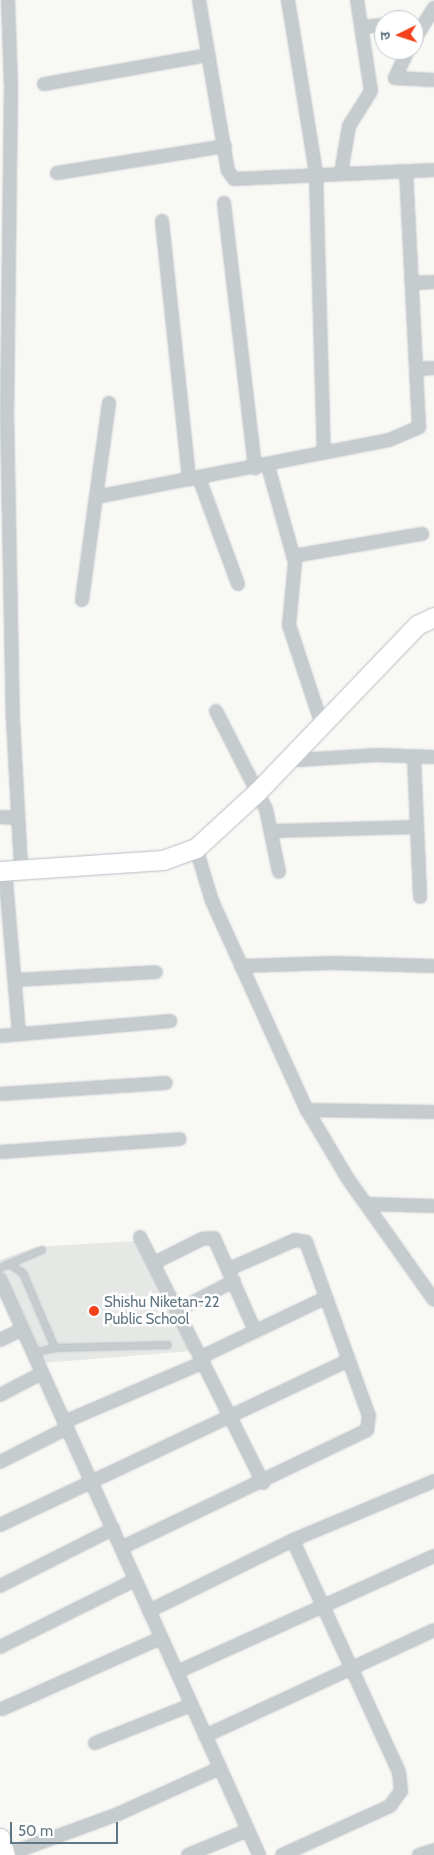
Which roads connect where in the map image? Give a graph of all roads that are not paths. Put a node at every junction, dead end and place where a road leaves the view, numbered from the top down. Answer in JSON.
{"nodes":[{"id":1,"x":8,"y":0,"type":"edge"},
{"id":2,"x":199,"y":0,"type":"edge"},
{"id":3,"x":288,"y":0,"type":"edge"},
{"id":4,"x":357,"y":0,"type":"edge"},
{"id":5,"x":434,"y":8,"type":"edge"},
{"id":6,"x":424,"y":18,"type":"edge"},
{"id":7,"x":374,"y":26,"type":"edge"},
{"id":8,"x":362,"y":27,"type":"junction"},
{"id":9,"x":4,"y":34,"type":"edge"},
{"id":10,"x":208,"y":55,"type":"junction"},
{"id":11,"x":403,"y":60,"type":"edge"},
{"id":12,"x":434,"y":80,"type":"edge"},
{"id":13,"x":44,"y":84,"type":"dead end"},
{"id":14,"x":225,"y":146,"type":"junction"},
{"id":15,"x":434,"y":170,"type":"edge"},
{"id":16,"x":57,"y":173,"type":"dead end"},
{"id":17,"x":316,"y":173,"type":"junction"},
{"id":18,"x":341,"y":173,"type":"junction"},
{"id":19,"x":406,"y":173,"type":"junction"},
{"id":20,"x":5,"y":191,"type":"edge"},
{"id":21,"x":224,"y":203,"type":"dead end"},
{"id":22,"x":162,"y":221,"type":"dead end"},
{"id":23,"x":434,"y":282,"type":"edge"},
{"id":24,"x":413,"y":283,"type":"junction"},
{"id":25,"x":4,"y":347,"type":"edge"},
{"id":26,"x":434,"y":368,"type":"edge"},
{"id":27,"x":417,"y":369,"type":"junction"},
{"id":28,"x":109,"y":403,"type":"dead end"},
{"id":29,"x":324,"y":451,"type":"junction"},
{"id":30,"x":262,"y":467,"type":"junction"},
{"id":31,"x":194,"y":479,"type":"junction"},
{"id":32,"x":96,"y":497,"type":"junction"},
{"id":33,"x":4,"y":500,"type":"edge"},
{"id":34,"x":422,"y":534,"type":"dead end"},
{"id":35,"x":293,"y":556,"type":"junction"},
{"id":36,"x":238,"y":584,"type":"dead end"},
{"id":37,"x":82,"y":600,"type":"dead end"},
{"id":38,"x":434,"y":617,"type":"edge"},
{"id":39,"x":6,"y":656,"type":"edge"},
{"id":40,"x":216,"y":711,"type":"dead end"},
{"id":41,"x":321,"y":722,"type":"junction"},
{"id":42,"x":414,"y":757,"type":"junction"},
{"id":43,"x":434,"y":757,"type":"edge"},
{"id":44,"x":283,"y":761,"type":"junction"},
{"id":45,"x":258,"y":791,"type":"junction"},
{"id":46,"x":0,"y":817,"type":"edge"},
{"id":47,"x":18,"y":818,"type":"junction"},
{"id":48,"x":417,"y":827,"type":"junction"},
{"id":49,"x":272,"y":831,"type":"junction"},
{"id":50,"x":196,"y":848,"type":"junction"},
{"id":51,"x":9,"y":870,"type":"edge"},
{"id":52,"x":280,"y":872,"type":"dead end"},
{"id":53,"x":420,"y":897,"type":"dead end"},
{"id":54,"x":241,"y":966,"type":"junction"},
{"id":55,"x":434,"y":966,"type":"edge"},
{"id":56,"x":156,"y":972,"type":"dead end"},
{"id":57,"x":14,"y":980,"type":"junction"},
{"id":58,"x":170,"y":1021,"type":"dead end"},
{"id":59,"x":19,"y":1034,"type":"junction"},
{"id":60,"x":0,"y":1036,"type":"edge"},
{"id":61,"x":166,"y":1083,"type":"dead end"},
{"id":62,"x":0,"y":1094,"type":"edge"},
{"id":63,"x":307,"y":1110,"type":"junction"},
{"id":64,"x":434,"y":1112,"type":"edge"},
{"id":65,"x":180,"y":1139,"type":"dead end"},
{"id":66,"x":0,"y":1152,"type":"edge"},
{"id":67,"x":367,"y":1204,"type":"junction"},
{"id":68,"x":434,"y":1206,"type":"edge"},
{"id":69,"x":140,"y":1237,"type":"dead end"},
{"id":70,"x":42,"y":1250,"type":"dead end"},
{"id":71,"x":9,"y":1264,"type":"junction"},
{"id":72,"x":154,"y":1264,"type":"junction"},
{"id":73,"x":0,"y":1268,"type":"edge"},
{"id":74,"x":229,"y":1269,"type":"junction"},
{"id":75,"x":0,"y":1279,"type":"edge"},
{"id":76,"x":234,"y":1281,"type":"junction"},
{"id":77,"x":325,"y":1298,"type":"junction"},
{"id":78,"x":434,"y":1300,"type":"edge"},
{"id":79,"x":178,"y":1310,"type":"junction"},
{"id":80,"x":23,"y":1329,"type":"junction"},
{"id":81,"x":255,"y":1331,"type":"junction"},
{"id":82,"x":0,"y":1340,"type":"edge"},
{"id":83,"x":168,"y":1345,"type":"dead end"},
{"id":84,"x":55,"y":1348,"type":"junction"},
{"id":85,"x":34,"y":1353,"type":"junction"},
{"id":86,"x":202,"y":1359,"type":"junction"},
{"id":87,"x":346,"y":1361,"type":"junction"},
{"id":88,"x":42,"y":1373,"type":"junction"},
{"id":89,"x":0,"y":1395,"type":"edge"},
{"id":90,"x":231,"y":1417,"type":"junction"},
{"id":91,"x":66,"y":1425,"type":"junction"},
{"id":92,"x":0,"y":1462,"type":"edge"},
{"id":93,"x":434,"y":1481,"type":"edge"},
{"id":94,"x":91,"y":1482,"type":"junction"},
{"id":95,"x":263,"y":1483,"type":"junction"},
{"id":96,"x":0,"y":1525,"type":"edge"},
{"id":97,"x":113,"y":1529,"type":"junction"},
{"id":98,"x":294,"y":1540,"type":"junction"},
{"id":99,"x":121,"y":1548,"type":"junction"},
{"id":100,"x":434,"y":1556,"type":"edge"},
{"id":101,"x":135,"y":1580,"type":"junction"},
{"id":102,"x":0,"y":1586,"type":"edge"},
{"id":103,"x":321,"y":1604,"type":"junction"},
{"id":104,"x":149,"y":1611,"type":"junction"},
{"id":105,"x":434,"y":1630,"type":"edge"},
{"id":106,"x":161,"y":1638,"type":"junction"},
{"id":107,"x":0,"y":1647,"type":"edge"},
{"id":108,"x":351,"y":1668,"type":"junction"},
{"id":109,"x":177,"y":1672,"type":"junction"},
{"id":110,"x":191,"y":1704,"type":"junction"},
{"id":111,"x":2,"y":1709,"type":"dead end"},
{"id":112,"x":206,"y":1736,"type":"junction"},
{"id":113,"x":95,"y":1743,"type":"dead end"},
{"id":114,"x":220,"y":1768,"type":"junction"},
{"id":115,"x":248,"y":1830,"type":"junction"},
{"id":116,"x":0,"y":1838,"type":"edge"},
{"id":117,"x":434,"y":1850,"type":"edge"},
{"id":118,"x":5,"y":1855,"type":"edge"},
{"id":119,"x":188,"y":1855,"type":"edge"},
{"id":120,"x":259,"y":1855,"type":"edge"},
{"id":121,"x":282,"y":1855,"type":"edge"},
{"id":122,"x":419,"y":1855,"type":"edge"}],
"edges":[{"from":1,"to":9,"type":"street"},
{"from":2,"to":10,"type":"street"},
{"from":3,"to":17,"type":"street"},
{"from":4,"to":8,"type":"street"},
{"from":5,"to":6,"type":"street"},
{"from":7,"to":8,"type":"street"},
{"from":8,"to":18,"type":"street"},
{"from":9,"to":20,"type":"street"},
{"from":10,"to":13,"type":"street"},
{"from":10,"to":14,"type":"street"},
{"from":11,"to":12,"type":"street"},
{"from":14,"to":16,"type":"street"},
{"from":14,"to":17,"type":"street"},
{"from":15,"to":19,"type":"street"},
{"from":17,"to":18,"type":"street"},
{"from":17,"to":29,"type":"street"},
{"from":18,"to":19,"type":"street"},
{"from":19,"to":24,"type":"street"},
{"from":20,"to":25,"type":"street"},
{"from":21,"to":30,"type":"street"},
{"from":22,"to":31,"type":"street"},
{"from":23,"to":24,"type":"street"},
{"from":24,"to":27,"type":"street"},
{"from":25,"to":33,"type":"street"},
{"from":26,"to":27,"type":"street"},
{"from":27,"to":29,"type":"street"},
{"from":28,"to":32,"type":"street"},
{"from":29,"to":30,"type":"street"},
{"from":30,"to":31,"type":"street"},
{"from":30,"to":35,"type":"street"},
{"from":31,"to":32,"type":"street"},
{"from":31,"to":36,"type":"street"},
{"from":32,"to":37,"type":"street"},
{"from":33,"to":39,"type":"street"},
{"from":34,"to":35,"type":"street"},
{"from":35,"to":41,"type":"street"},
{"from":38,"to":41,"type":"street"},
{"from":39,"to":47,"type":"street"},
{"from":40,"to":45,"type":"street"},
{"from":41,"to":44,"type":"street"},
{"from":42,"to":43,"type":"street"},
{"from":42,"to":44,"type":"street"},
{"from":42,"to":48,"type":"street"},
{"from":44,"to":45,"type":"street"},
{"from":45,"to":49,"type":"street"},
{"from":45,"to":50,"type":"street"},
{"from":46,"to":47,"type":"street"},
{"from":47,"to":51,"type":"street"},
{"from":48,"to":49,"type":"street"},
{"from":48,"to":53,"type":"street"},
{"from":49,"to":52,"type":"street"},
{"from":50,"to":51,"type":"street"},
{"from":50,"to":54,"type":"street"},
{"from":51,"to":57,"type":"street"},
{"from":54,"to":55,"type":"street"},
{"from":54,"to":63,"type":"street"},
{"from":56,"to":57,"type":"street"},
{"from":57,"to":59,"type":"street"},
{"from":58,"to":59,"type":"street"},
{"from":59,"to":60,"type":"street"},
{"from":61,"to":62,"type":"street"},
{"from":63,"to":64,"type":"street"},
{"from":63,"to":67,"type":"street"},
{"from":65,"to":66,"type":"street"},
{"from":67,"to":68,"type":"street"},
{"from":67,"to":78,"type":"street"},
{"from":69,"to":72,"type":"street"},
{"from":70,"to":71,"type":"lane"},
{"from":71,"to":73,"type":"lane"},
{"from":71,"to":84,"type":"lane"},
{"from":72,"to":74,"type":"street"},
{"from":72,"to":79,"type":"street"},
{"from":74,"to":76,"type":"street"},
{"from":74,"to":77,"type":"street"},
{"from":75,"to":80,"type":"street"},
{"from":76,"to":79,"type":"street"},
{"from":76,"to":81,"type":"street"},
{"from":77,"to":81,"type":"street"},
{"from":77,"to":87,"type":"street"},
{"from":79,"to":86,"type":"street"},
{"from":80,"to":82,"type":"street"},
{"from":80,"to":85,"type":"street"},
{"from":81,"to":86,"type":"street"},
{"from":83,"to":84,"type":"lane"},
{"from":84,"to":85,"type":"lane"},
{"from":85,"to":88,"type":"street"},
{"from":86,"to":90,"type":"street"},
{"from":86,"to":91,"type":"street"},
{"from":87,"to":90,"type":"street"},
{"from":87,"to":95,"type":"street"},
{"from":88,"to":89,"type":"street"},
{"from":88,"to":91,"type":"street"},
{"from":90,"to":94,"type":"street"},
{"from":90,"to":95,"type":"street"},
{"from":91,"to":92,"type":"street"},
{"from":91,"to":94,"type":"street"},
{"from":93,"to":98,"type":"street"},
{"from":94,"to":96,"type":"street"},
{"from":94,"to":97,"type":"street"},
{"from":95,"to":99,"type":"street"},
{"from":97,"to":99,"type":"street"},
{"from":97,"to":102,"type":"street"},
{"from":98,"to":103,"type":"street"},
{"from":98,"to":104,"type":"street"},
{"from":99,"to":101,"type":"street"},
{"from":100,"to":103,"type":"street"},
{"from":101,"to":104,"type":"street"},
{"from":101,"to":107,"type":"street"},
{"from":103,"to":108,"type":"street"},
{"from":103,"to":109,"type":"street"},
{"from":104,"to":106,"type":"street"},
{"from":105,"to":108,"type":"street"},
{"from":106,"to":109,"type":"street"},
{"from":106,"to":111,"type":"street"},
{"from":108,"to":112,"type":"street"},
{"from":108,"to":121,"type":"street"},
{"from":109,"to":110,"type":"street"},
{"from":110,"to":112,"type":"street"},
{"from":110,"to":113,"type":"street"},
{"from":112,"to":114,"type":"street"},
{"from":114,"to":115,"type":"street"},
{"from":114,"to":118,"type":"street"},
{"from":115,"to":119,"type":"street"},
{"from":115,"to":120,"type":"street"},
{"from":116,"to":118,"type":"street"},
{"from":117,"to":122,"type":"street"}]}
